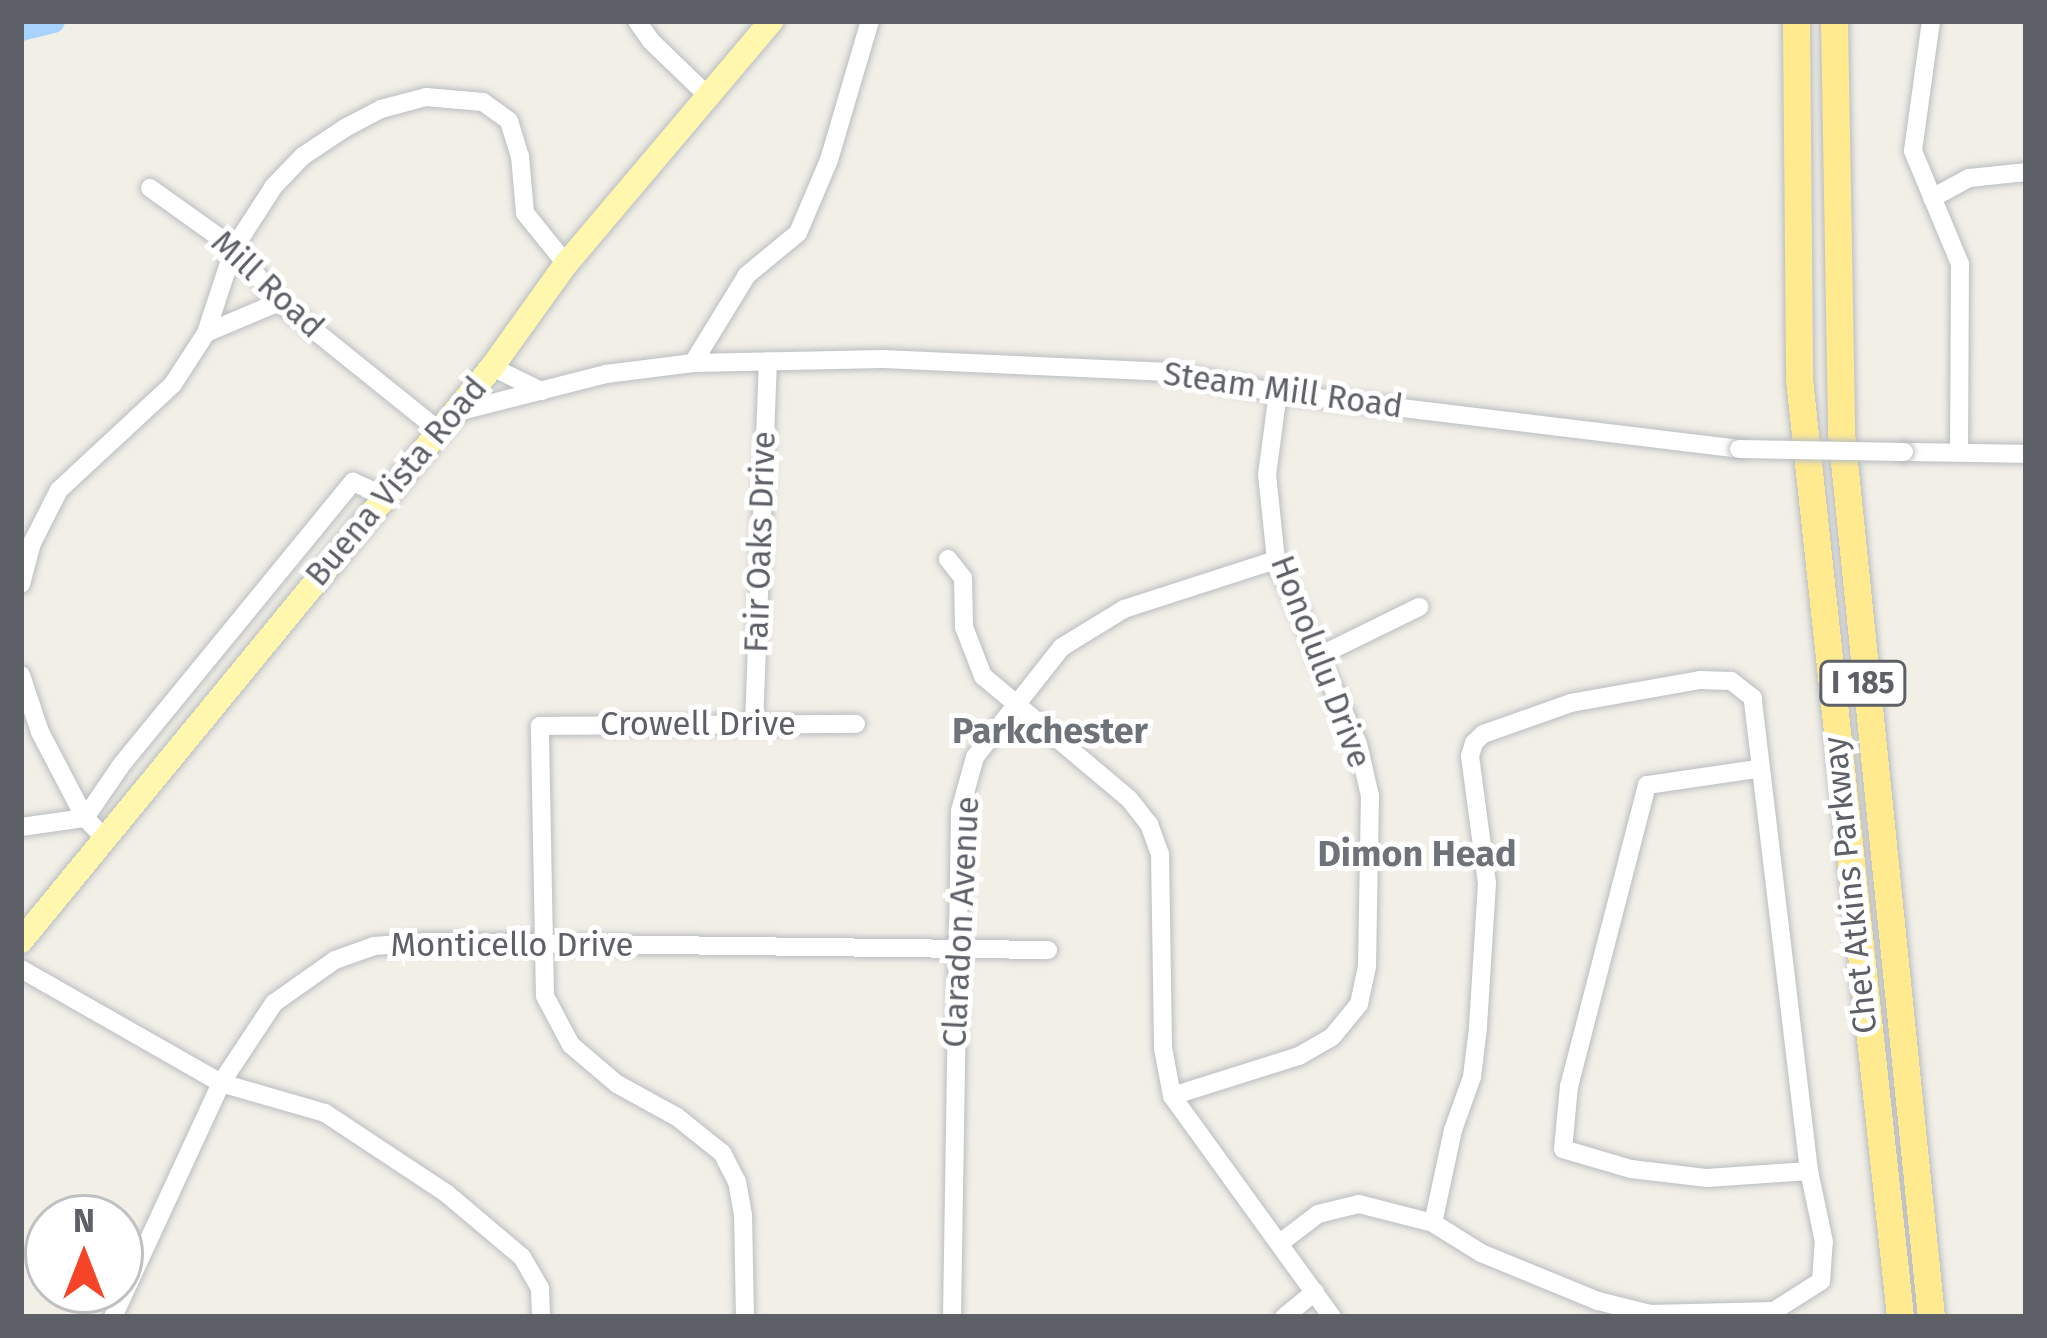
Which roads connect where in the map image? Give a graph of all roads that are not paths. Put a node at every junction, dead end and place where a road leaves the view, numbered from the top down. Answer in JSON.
{"nodes":[{"id":1,"x":638,"y":21,"type":"edge"},
{"id":2,"x":771,"y":21,"type":"edge"},
{"id":3,"x":870,"y":21,"type":"edge"},
{"id":4,"x":1794,"y":21,"type":"edge"},
{"id":5,"x":1931,"y":21,"type":"edge"},
{"id":6,"x":1836,"y":29,"type":"edge"},
{"id":7,"x":708,"y":96,"type":"junction"},
{"id":8,"x":2026,"y":172,"type":"edge"},
{"id":9,"x":150,"y":188,"type":"dead end"},
{"id":10,"x":1932,"y":197,"type":"junction"},
{"id":11,"x":234,"y":248,"type":"junction"},
{"id":12,"x":566,"y":264,"type":"junction"},
{"id":13,"x":279,"y":302,"type":"junction"},
{"id":14,"x":206,"y":333,"type":"junction"},
{"id":15,"x":768,"y":361,"type":"junction"},
{"id":16,"x":693,"y":363,"type":"junction"},
{"id":17,"x":492,"y":367,"type":"junction"},
{"id":18,"x":542,"y":391,"type":"junction"},
{"id":19,"x":1277,"y":393,"type":"junction"},
{"id":20,"x":445,"y":422,"type":"junction"},
{"id":21,"x":1960,"y":450,"type":"junction"},
{"id":22,"x":2026,"y":454,"type":"edge"},
{"id":23,"x":387,"y":497,"type":"junction"},
{"id":24,"x":948,"y":559,"type":"dead end"},
{"id":25,"x":1276,"y":560,"type":"junction"},
{"id":26,"x":21,"y":584,"type":"edge"},
{"id":27,"x":1420,"y":607,"type":"dead end"},
{"id":28,"x":1317,"y":657,"type":"junction"},
{"id":29,"x":21,"y":675,"type":"edge"},
{"id":30,"x":1015,"y":703,"type":"junction"},
{"id":31,"x":754,"y":724,"type":"junction"},
{"id":32,"x":856,"y":724,"type":"dead end"},
{"id":33,"x":1757,"y":769,"type":"junction"},
{"id":34,"x":85,"y":818,"type":"junction"},
{"id":35,"x":21,"y":827,"type":"edge"},
{"id":36,"x":104,"y":837,"type":"junction"},
{"id":37,"x":21,"y":941,"type":"edge"},
{"id":38,"x":542,"y":944,"type":"junction"},
{"id":39,"x":957,"y":949,"type":"junction"},
{"id":40,"x":1048,"y":950,"type":"dead end"},
{"id":41,"x":21,"y":969,"type":"edge"},
{"id":42,"x":220,"y":1083,"type":"junction"},
{"id":43,"x":1172,"y":1096,"type":"junction"},
{"id":44,"x":1809,"y":1171,"type":"junction"},
{"id":45,"x":1433,"y":1223,"type":"junction"},
{"id":46,"x":1280,"y":1244,"type":"junction"},
{"id":47,"x":1316,"y":1292,"type":"junction"},
{"id":48,"x":112,"y":1317,"type":"edge"},
{"id":49,"x":541,"y":1317,"type":"edge"},
{"id":50,"x":745,"y":1317,"type":"edge"},
{"id":51,"x":952,"y":1317,"type":"edge"},
{"id":52,"x":1284,"y":1317,"type":"edge"},
{"id":53,"x":1332,"y":1317,"type":"edge"},
{"id":54,"x":1900,"y":1317,"type":"edge"},
{"id":55,"x":1930,"y":1317,"type":"edge"}],
"edges":[{"from":1,"to":7,"type":"street"},
{"from":2,"to":7,"type":"main road","name":"Buena Vista Road"},
{"from":3,"to":16,"type":"street"},
{"from":4,"to":54,"type":"highway","name":"Chet Atkins Parkway","number":"I 185"},
{"from":5,"to":10,"type":"street"},
{"from":6,"to":55,"type":"highway","name":"Chet Atkins Parkway","number":"I 185"},
{"from":7,"to":12,"type":"main road","name":"Buena Vista Road"},
{"from":8,"to":10,"type":"street"},
{"from":9,"to":11,"type":"street","name":"Mill Road"},
{"from":10,"to":21,"type":"street"},
{"from":11,"to":12,"type":"street"},
{"from":11,"to":13,"type":"street","name":"Mill Road"},
{"from":11,"to":14,"type":"street"},
{"from":12,"to":17,"type":"main road","name":"Buena Vista Road"},
{"from":13,"to":14,"type":"street"},
{"from":13,"to":20,"type":"street","name":"Mill Road"},
{"from":14,"to":26,"type":"street"},
{"from":15,"to":16,"type":"street","name":"Steam Mill Road"},
{"from":15,"to":19,"type":"street","name":"Steam Mill Road"},
{"from":15,"to":31,"type":"street","name":"Fair Oaks Drive"},
{"from":16,"to":18,"type":"street","name":"Steam Mill Road"},
{"from":17,"to":18,"type":"street"},
{"from":17,"to":20,"type":"main road","name":"Buena Vista Road"},
{"from":18,"to":20,"type":"street","name":"Steam Mill Road"},
{"from":19,"to":21,"type":"street","name":"Steam Mill Road","bridge":true},
{"from":19,"to":25,"type":"street","name":"Honolulu Drive"},
{"from":20,"to":23,"type":"main road","name":"Buena Vista Road"},
{"from":21,"to":22,"type":"street","name":"Steam Mill Road"},
{"from":23,"to":34,"type":"street"},
{"from":23,"to":36,"type":"main road","name":"Buena Vista Road"},
{"from":24,"to":30,"type":"street"},
{"from":25,"to":28,"type":"street","name":"Honolulu Drive"},
{"from":25,"to":30,"type":"street","name":"Claradon Avenue"},
{"from":27,"to":28,"type":"street"},
{"from":28,"to":43,"type":"street","name":"Honolulu Drive"},
{"from":29,"to":34,"type":"street"},
{"from":30,"to":39,"type":"street","name":"Claradon Avenue"},
{"from":30,"to":43,"type":"street"},
{"from":31,"to":32,"type":"street","name":"Crowell Drive"},
{"from":31,"to":38,"type":"street","name":"Crowell Drive"},
{"from":33,"to":44,"type":"street"},
{"from":33,"to":44,"type":"street"},
{"from":33,"to":45,"type":"street"},
{"from":34,"to":35,"type":"street"},
{"from":34,"to":36,"type":"street"},
{"from":36,"to":37,"type":"main road","name":"Buena Vista Road"},
{"from":38,"to":39,"type":"street","name":"Monticello Drive"},
{"from":38,"to":42,"type":"street","name":"Monticello Drive"},
{"from":38,"to":50,"type":"street"},
{"from":39,"to":40,"type":"street","name":"Monticello Drive"},
{"from":39,"to":51,"type":"street","name":"Claradon Avenue"},
{"from":41,"to":42,"type":"street"},
{"from":42,"to":48,"type":"street","name":"Monticello Drive"},
{"from":42,"to":49,"type":"street"},
{"from":43,"to":46,"type":"street"},
{"from":44,"to":45,"type":"street"},
{"from":45,"to":46,"type":"street"},
{"from":46,"to":47,"type":"street"},
{"from":47,"to":52,"type":"street"},
{"from":47,"to":53,"type":"street"}]}
